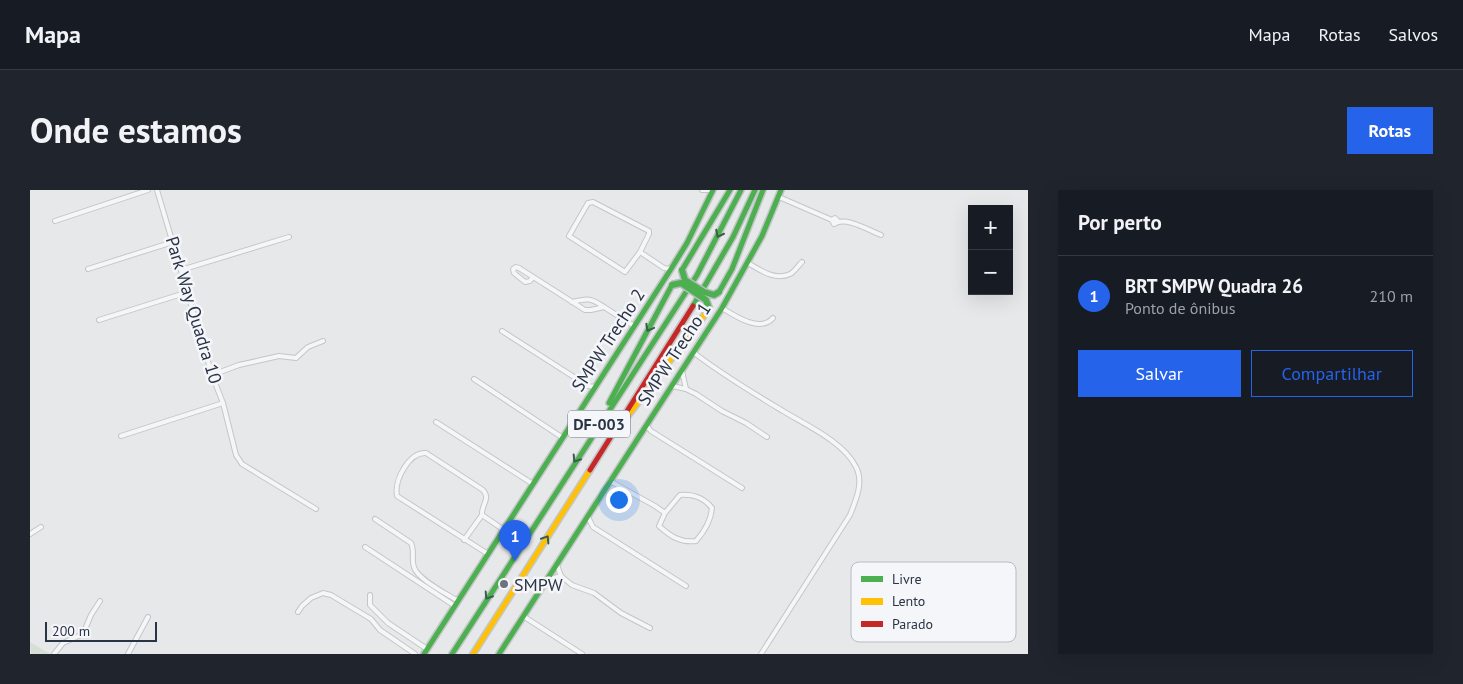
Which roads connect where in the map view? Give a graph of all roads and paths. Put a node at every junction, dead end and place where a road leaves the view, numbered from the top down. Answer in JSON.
{"nodes":[{"id":1,"x":148,"y":190,"type":"edge"},
{"id":2,"x":162,"y":190,"type":"edge"},
{"id":3,"x":704,"y":190,"type":"edge"},
{"id":4,"x":713,"y":190,"type":"edge"},
{"id":5,"x":730,"y":190,"type":"edge"},
{"id":6,"x":741,"y":190,"type":"edge"},
{"id":7,"x":755,"y":190,"type":"edge"},
{"id":8,"x":763,"y":190,"type":"edge"},
{"id":9,"x":157,"y":191,"type":"edge"},
{"id":10,"x":780,"y":193,"type":"edge"},
{"id":11,"x":710,"y":198,"type":"junction"},
{"id":12,"x":55,"y":221,"type":"dead end"},
{"id":13,"x":881,"y":235,"type":"dead end"},
{"id":14,"x":289,"y":237,"type":"dead end"},
{"id":15,"x":173,"y":242,"type":"junction"},
{"id":16,"x":640,"y":252,"type":"junction"},
{"id":17,"x":802,"y":262,"type":"dead end"},
{"id":18,"x":748,"y":263,"type":"junction"},
{"id":19,"x":664,"y":268,"type":"junction"},
{"id":20,"x":88,"y":269,"type":"dead end"},
{"id":21,"x":671,"y":269,"type":"junction"},
{"id":22,"x":182,"y":270,"type":"junction"},
{"id":23,"x":667,"y":276,"type":"junction"},
{"id":24,"x":533,"y":277,"type":"junction"},
{"id":25,"x":188,"y":292,"type":"junction"},
{"id":26,"x":572,"y":302,"type":"junction"},
{"id":27,"x":604,"y":307,"type":"junction"},
{"id":28,"x":722,"y":308,"type":"junction"},
{"id":29,"x":772,"y":318,"type":"dead end"},
{"id":30,"x":99,"y":320,"type":"dead end"},
{"id":31,"x":634,"y":326,"type":"junction"},
{"id":32,"x":502,"y":331,"type":"dead end"},
{"id":33,"x":323,"y":341,"type":"dead end"},
{"id":34,"x":694,"y":352,"type":"junction"},
{"id":35,"x":682,"y":371,"type":"junction"},
{"id":36,"x":212,"y":375,"type":"junction"},
{"id":37,"x":474,"y":380,"type":"dead end"},
{"id":38,"x":588,"y":386,"type":"junction"},
{"id":39,"x":672,"y":386,"type":"junction"},
{"id":40,"x":596,"y":387,"type":"junction"},
{"id":41,"x":686,"y":389,"type":"junction"},
{"id":42,"x":591,"y":394,"type":"junction"},
{"id":43,"x":222,"y":403,"type":"junction"},
{"id":44,"x":436,"y":422,"type":"dead end"},
{"id":45,"x":644,"y":428,"type":"junction"},
{"id":46,"x":596,"y":429,"type":"junction"},
{"id":47,"x":121,"y":436,"type":"dead end"},
{"id":48,"x":767,"y":437,"type":"dead end"},
{"id":49,"x":563,"y":438,"type":"junction"},
{"id":50,"x":611,"y":438,"type":"junction"},
{"id":51,"x":610,"y":481,"type":"junction"},
{"id":52,"x":533,"y":484,"type":"junction"},
{"id":53,"x":742,"y":488,"type":"dead end"},
{"id":54,"x":316,"y":509,"type":"dead end"},
{"id":55,"x":665,"y":514,"type":"junction"},
{"id":56,"x":482,"y":515,"type":"junction"},
{"id":57,"x":588,"y":517,"type":"junction"},
{"id":58,"x":375,"y":519,"type":"dead end"},
{"id":59,"x":582,"y":526,"type":"junction"},
{"id":60,"x":41,"y":527,"type":"dead end"},
{"id":61,"x":592,"y":527,"type":"junction"},
{"id":62,"x":504,"y":530,"type":"junction"},
{"id":63,"x":30,"y":534,"type":"edge"},
{"id":64,"x":464,"y":540,"type":"junction"},
{"id":65,"x":364,"y":547,"type":"dead end"},
{"id":66,"x":488,"y":554,"type":"junction"},
{"id":67,"x":557,"y":565,"type":"junction"},
{"id":68,"x":560,"y":576,"type":"junction"},
{"id":69,"x":547,"y":580,"type":"junction"},
{"id":70,"x":686,"y":586,"type":"dead end"},
{"id":71,"x":370,"y":595,"type":"dead end"},
{"id":72,"x":100,"y":601,"type":"dead end"},
{"id":73,"x":456,"y":604,"type":"junction"},
{"id":74,"x":298,"y":612,"type":"dead end"},
{"id":75,"x":523,"y":616,"type":"junction"},
{"id":76,"x":148,"y":617,"type":"dead end"},
{"id":77,"x":650,"y":628,"type":"dead end"},
{"id":78,"x":425,"y":652,"type":"edge"},
{"id":79,"x":54,"y":654,"type":"edge"},
{"id":80,"x":128,"y":654,"type":"edge"},
{"id":81,"x":416,"y":654,"type":"edge"},
{"id":82,"x":452,"y":654,"type":"edge"},
{"id":83,"x":473,"y":654,"type":"edge"},
{"id":84,"x":499,"y":654,"type":"edge"},
{"id":85,"x":582,"y":654,"type":"edge"},
{"id":86,"x":761,"y":654,"type":"edge"}],
"edges":[{"from":1,"to":12,"type":"street"},
{"from":2,"to":9,"type":"street"},
{"from":3,"to":4,"type":"street"},
{"from":3,"to":11,"type":"street"},
{"from":4,"to":11,"type":"main road","name":"SMPW Trecho 2"},
{"from":5,"to":8,"type":"main road","bridge":true},
{"from":6,"to":46,"type":"main road","number":"DF-003","one_way":true},
{"from":7,"to":50,"type":"main road","number":"DF-003"},
{"from":9,"to":15,"type":"street","name":"Park Way Quadra 10"},
{"from":10,"to":13,"type":"street"},
{"from":10,"to":18,"type":"main road","name":"SMPW Trecho 1"},
{"from":11,"to":21,"type":"main road","name":"SMPW Trecho 2"},
{"from":14,"to":22,"type":"street"},
{"from":15,"to":20,"type":"street"},
{"from":15,"to":22,"type":"street","name":"Park Way Quadra 10"},
{"from":16,"to":16,"type":"street"},
{"from":16,"to":19,"type":"street"},
{"from":17,"to":18,"type":"street"},
{"from":18,"to":28,"type":"main road","name":"SMPW Trecho 1"},
{"from":19,"to":21,"type":"street"},
{"from":19,"to":23,"type":"street"},
{"from":21,"to":23,"type":"main road","name":"SMPW Trecho 2"},
{"from":22,"to":25,"type":"street","name":"Park Way Quadra 10"},
{"from":23,"to":31,"type":"main road","name":"SMPW Trecho 2"},
{"from":24,"to":24,"type":"street"},
{"from":24,"to":26,"type":"street"},
{"from":25,"to":30,"type":"street"},
{"from":25,"to":36,"type":"street","name":"Park Way Quadra 10"},
{"from":26,"to":27,"type":"street"},
{"from":26,"to":27,"type":"street"},
{"from":27,"to":31,"type":"street"},
{"from":28,"to":29,"type":"street"},
{"from":28,"to":34,"type":"main road","name":"SMPW Trecho 1"},
{"from":31,"to":40,"type":"main road","name":"SMPW Trecho 2"},
{"from":32,"to":38,"type":"street"},
{"from":33,"to":36,"type":"street"},
{"from":34,"to":35,"type":"main road","name":"SMPW Trecho 1"},
{"from":34,"to":86,"type":"street"},
{"from":35,"to":39,"type":"main road","name":"SMPW Trecho 1"},
{"from":35,"to":41,"type":"street"},
{"from":36,"to":43,"type":"street","name":"Park Way Quadra 10"},
{"from":37,"to":49,"type":"street"},
{"from":38,"to":40,"type":"street"},
{"from":38,"to":42,"type":"street"},
{"from":39,"to":41,"type":"street"},
{"from":39,"to":45,"type":"main road","name":"SMPW Trecho 1"},
{"from":40,"to":42,"type":"main road","name":"SMPW Trecho 2"},
{"from":41,"to":48,"type":"street"},
{"from":42,"to":49,"type":"main road","name":"SMPW Trecho 2"},
{"from":43,"to":47,"type":"street"},
{"from":43,"to":54,"type":"street","name":"Park Way Quadra 10"},
{"from":44,"to":52,"type":"street"},
{"from":45,"to":51,"type":"main road","name":"SMPW Trecho 1"},
{"from":45,"to":53,"type":"street"},
{"from":50,"to":46,"type":"main road","one_way":true,"bridge":true},
{"from":46,"to":82,"type":"main road","number":"DF-003","one_way":true},
{"from":49,"to":52,"type":"main road","name":"SMPW Trecho 2"},
{"from":83,"to":50,"type":"main road","number":"DF-003","one_way":true},
{"from":51,"to":55,"type":"street"},
{"from":51,"to":57,"type":"main road","name":"SMPW Trecho 1"},
{"from":52,"to":62,"type":"main road","name":"SMPW Trecho 2"},
{"from":55,"to":55,"type":"street"},
{"from":56,"to":62,"type":"street"},
{"from":56,"to":64,"type":"street"},
{"from":56,"to":64,"type":"street"},
{"from":57,"to":59,"type":"main road","name":"SMPW Trecho 1"},
{"from":57,"to":61,"type":"street"},
{"from":58,"to":73,"type":"street"},
{"from":59,"to":61,"type":"street"},
{"from":59,"to":67,"type":"main road","name":"SMPW Trecho 1"},
{"from":60,"to":63,"type":"street"},
{"from":61,"to":70,"type":"street"},
{"from":62,"to":66,"type":"main road","name":"SMPW Trecho 2"},
{"from":64,"to":66,"type":"street"},
{"from":65,"to":73,"type":"street"},
{"from":66,"to":73,"type":"main road","name":"SMPW Trecho 2"},
{"from":67,"to":68,"type":"street"},
{"from":67,"to":69,"type":"main road","name":"SMPW Trecho 1"},
{"from":68,"to":69,"type":"street"},
{"from":68,"to":77,"type":"street"},
{"from":69,"to":75,"type":"main road","name":"SMPW Trecho 1"},
{"from":71,"to":78,"type":"street"},
{"from":72,"to":79,"type":"street"},
{"from":73,"to":78,"type":"main road","name":"SMPW Trecho 2"},
{"from":74,"to":81,"type":"street"},
{"from":75,"to":84,"type":"main road","name":"SMPW Trecho 1"},
{"from":75,"to":85,"type":"street"},
{"from":76,"to":80,"type":"street"}]}
